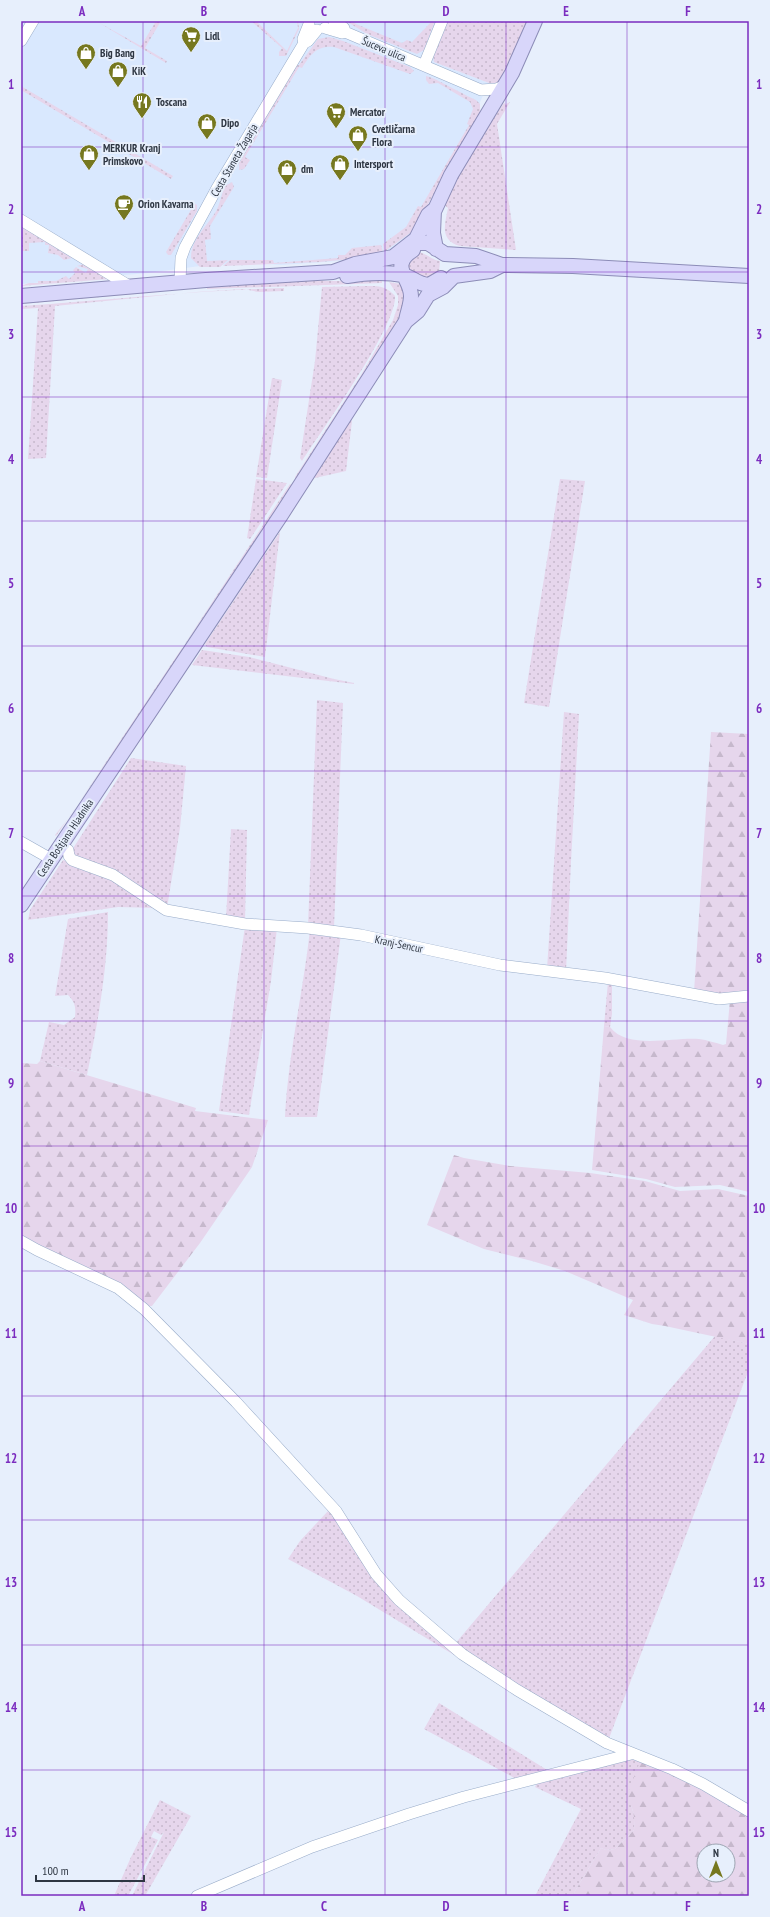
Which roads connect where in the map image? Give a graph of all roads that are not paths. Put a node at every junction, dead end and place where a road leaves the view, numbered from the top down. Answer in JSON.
{"nodes":[{"id":1,"x":33,"y":21,"type":"edge"},
{"id":2,"x":442,"y":21,"type":"edge"},
{"id":3,"x":535,"y":21,"type":"edge"},
{"id":4,"x":321,"y":24,"type":"edge"},
{"id":5,"x":21,"y":41,"type":"edge"},
{"id":6,"x":424,"y":65,"type":"junction"},
{"id":7,"x":506,"y":85,"type":"junction"},
{"id":8,"x":481,"y":90,"type":"junction"},
{"id":9,"x":496,"y":102,"type":"junction"},
{"id":10,"x":434,"y":210,"type":"junction"},
{"id":11,"x":21,"y":220,"type":"edge"},
{"id":12,"x":415,"y":244,"type":"junction"},
{"id":13,"x":440,"y":253,"type":"junction"},
{"id":14,"x":402,"y":260,"type":"junction"},
{"id":15,"x":482,"y":265,"type":"junction"},
{"id":16,"x":342,"y":272,"type":"junction"},
{"id":17,"x":443,"y":276,"type":"junction"},
{"id":18,"x":749,"y":276,"type":"edge"},
{"id":19,"x":180,"y":282,"type":"junction"},
{"id":20,"x":406,"y":282,"type":"junction"},
{"id":21,"x":131,"y":287,"type":"junction"},
{"id":22,"x":428,"y":290,"type":"junction"},
{"id":23,"x":21,"y":296,"type":"edge"},
{"id":24,"x":410,"y":318,"type":"junction"},
{"id":25,"x":21,"y":842,"type":"edge"},
{"id":26,"x":68,"y":850,"type":"dead end"},
{"id":27,"x":51,"y":858,"type":"junction"},
{"id":28,"x":21,"y":905,"type":"edge"},
{"id":29,"x":749,"y":996,"type":"edge"},
{"id":30,"x":21,"y":1240,"type":"edge"},
{"id":31,"x":631,"y":1754,"type":"junction"},
{"id":32,"x":749,"y":1810,"type":"edge"},
{"id":33,"x":197,"y":1896,"type":"edge"}],
"edges":[{"from":1,"to":5,"type":"street"},
{"from":2,"to":6,"type":"street"},
{"from":3,"to":7,"type":"main road"},
{"from":4,"to":6,"type":"street","name":"Šuceva ulica"},
{"from":4,"to":19,"type":"street","name":"Cesta Staneta Žagarja"},
{"from":6,"to":8,"type":"street","name":"Šuceva ulica"},
{"from":7,"to":8,"type":"street"},
{"from":7,"to":9,"type":"main road"},
{"from":8,"to":9,"type":"street","name":"Šuceva ulica"},
{"from":9,"to":10,"type":"main road"},
{"from":10,"to":12,"type":"main road"},
{"from":10,"to":13,"type":"main road"},
{"from":11,"to":21,"type":"street"},
{"from":12,"to":13,"type":"main road"},
{"from":12,"to":14,"type":"main road"},
{"from":12,"to":16,"type":"main road"},
{"from":13,"to":15,"type":"main road"},
{"from":13,"to":17,"type":"main road"},
{"from":14,"to":16,"type":"main road"},
{"from":14,"to":20,"type":"main road"},
{"from":15,"to":17,"type":"main road"},
{"from":15,"to":18,"type":"main road"},
{"from":15,"to":22,"type":"main road"},
{"from":16,"to":19,"type":"main road"},
{"from":16,"to":20,"type":"main road"},
{"from":16,"to":20,"type":"main road"},
{"from":17,"to":22,"type":"main road"},
{"from":19,"to":21,"type":"main road"},
{"from":20,"to":22,"type":"main road"},
{"from":20,"to":24,"type":"main road"},
{"from":21,"to":23,"type":"main road"},
{"from":22,"to":24,"type":"main road","name":"Cesta Boštjana Hladnika"},
{"from":24,"to":27,"type":"main road","name":"Cesta Boštjana Hladnika"},
{"from":25,"to":27,"type":"street"},
{"from":26,"to":29,"type":"street","name":"Kranj-Sencur"},
{"from":27,"to":28,"type":"main road","name":"Cesta Boštjana Hladnika"},
{"from":30,"to":31,"type":"street"},
{"from":31,"to":32,"type":"street"},
{"from":31,"to":33,"type":"street"}]}
